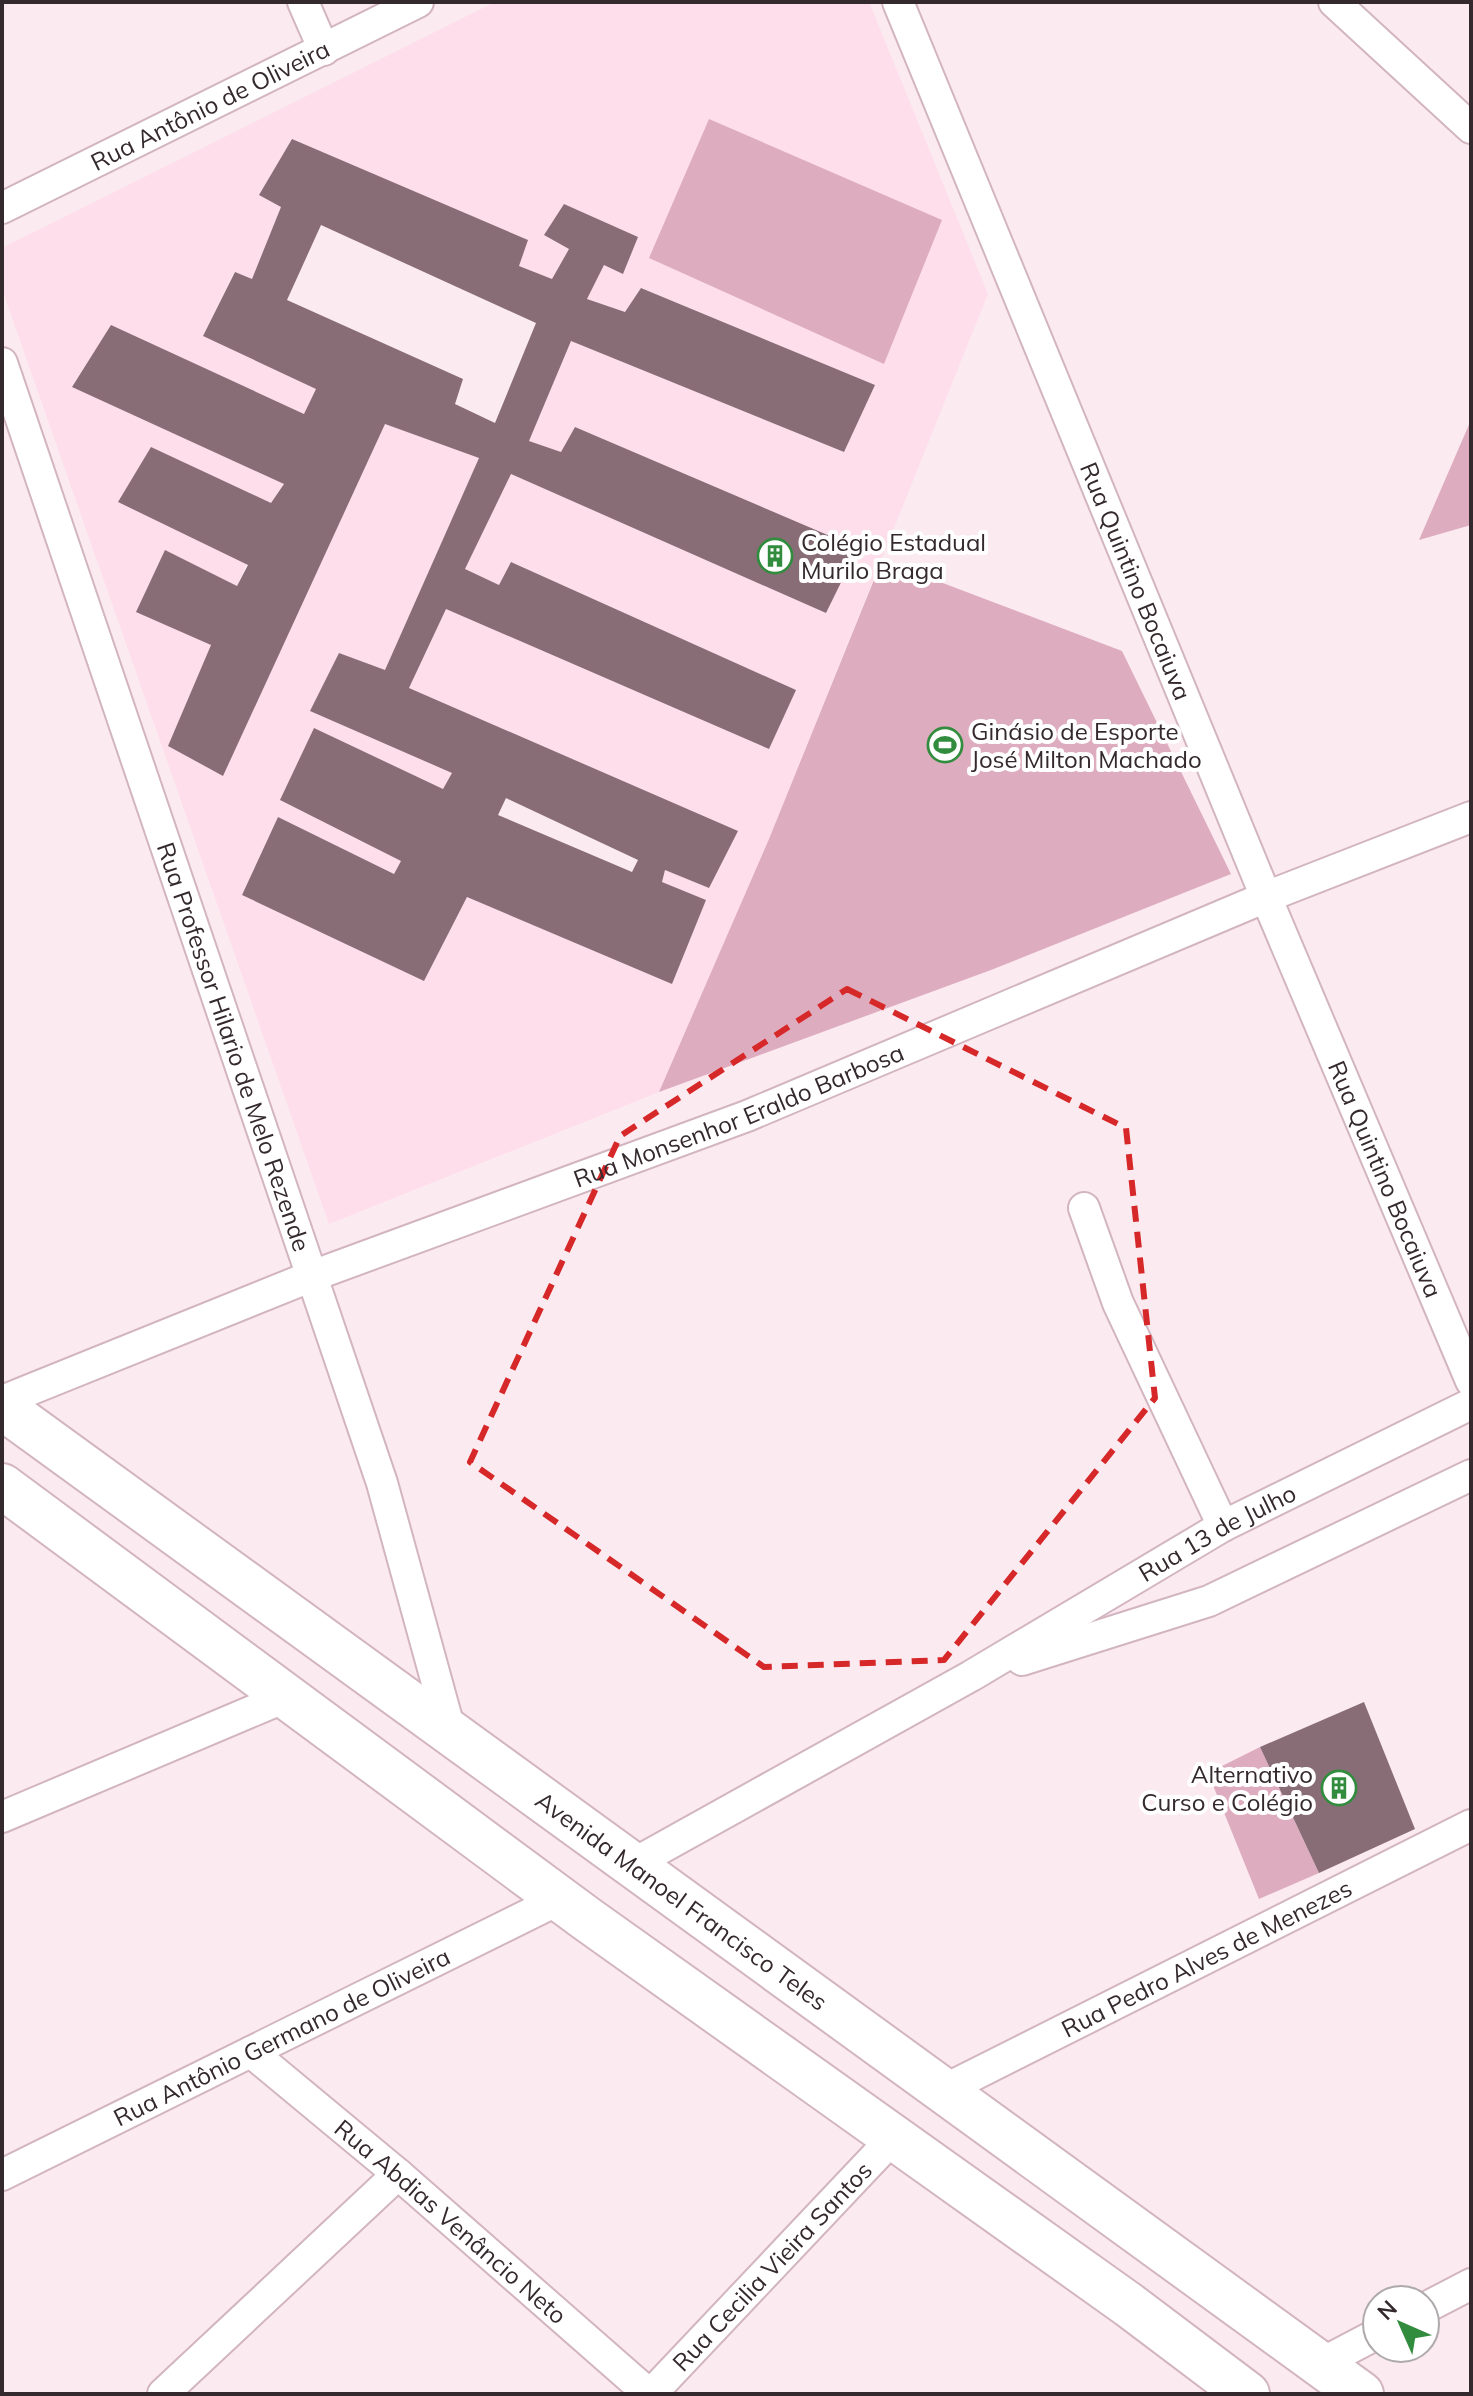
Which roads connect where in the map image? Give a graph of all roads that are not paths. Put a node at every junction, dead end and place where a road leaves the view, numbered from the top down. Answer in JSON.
{"nodes":[{"id":1,"x":303,"y":2,"type":"edge"},
{"id":2,"x":418,"y":2,"type":"edge"},
{"id":3,"x":898,"y":2,"type":"edge"},
{"id":4,"x":1334,"y":2,"type":"edge"},
{"id":5,"x":324,"y":50,"type":"junction"},
{"id":6,"x":1471,"y":128,"type":"edge"},
{"id":7,"x":2,"y":208,"type":"edge"},
{"id":8,"x":2,"y":363,"type":"edge"},
{"id":9,"x":1471,"y":817,"type":"edge"},
{"id":10,"x":1266,"y":897,"type":"junction"},
{"id":11,"x":1084,"y":1208,"type":"dead end"},
{"id":12,"x":312,"y":1276,"type":"junction"},
{"id":13,"x":1471,"y":1381,"type":"edge"},
{"id":14,"x":2,"y":1404,"type":"edge"},
{"id":15,"x":1471,"y":1404,"type":"edge"},
{"id":16,"x":1471,"y":1475,"type":"edge"},
{"id":17,"x":2,"y":1486,"type":"edge"},
{"id":18,"x":1223,"y":1526,"type":"junction"},
{"id":19,"x":971,"y":1676,"type":"junction"},
{"id":20,"x":288,"y":1696,"type":"junction"},
{"id":21,"x":451,"y":1734,"type":"junction"},
{"id":22,"x":2,"y":1817,"type":"edge"},
{"id":23,"x":1471,"y":1825,"type":"edge"},
{"id":24,"x":631,"y":1865,"type":"junction"},
{"id":25,"x":560,"y":1899,"type":"junction"},
{"id":26,"x":764,"y":1961,"type":"junction"},
{"id":27,"x":705,"y":2003,"type":"junction"},
{"id":28,"x":251,"y":2052,"type":"junction"},
{"id":29,"x":942,"y":2091,"type":"junction"},
{"id":30,"x":893,"y":2138,"type":"junction"},
{"id":31,"x":398,"y":2174,"type":"junction"},
{"id":32,"x":2,"y":2175,"type":"edge"},
{"id":33,"x":1069,"y":2179,"type":"junction"},
{"id":34,"x":1027,"y":2235,"type":"junction"},
{"id":35,"x":1160,"y":2247,"type":"junction"},
{"id":36,"x":1471,"y":2284,"type":"edge"},
{"id":37,"x":1441,"y":2300,"type":"edge"},
{"id":38,"x":1129,"y":2305,"type":"junction"},
{"id":39,"x":1361,"y":2342,"type":"edge"},
{"id":40,"x":1320,"y":2364,"type":"junction"},
{"id":41,"x":163,"y":2394,"type":"edge"},
{"id":42,"x":650,"y":2394,"type":"edge"},
{"id":43,"x":1247,"y":2394,"type":"edge"},
{"id":44,"x":1361,"y":2394,"type":"edge"}],
"edges":[{"from":1,"to":5,"type":"street"},
{"from":2,"to":5,"type":"street","name":"Rua Antônio de Oliveira"},
{"from":3,"to":10,"type":"street","name":"Rua Quintino Bocaiuva"},
{"from":4,"to":6,"type":"street"},
{"from":5,"to":7,"type":"street","name":"Rua Antônio de Oliveira"},
{"from":8,"to":12,"type":"street","name":"Rua Professor Hilario de Melo Rezende"},
{"from":9,"to":10,"type":"street","name":"Rua Monsenhor Eraldo Barbosa"},
{"from":10,"to":12,"type":"street","name":"Rua Monsenhor Eraldo Barbosa"},
{"from":10,"to":13,"type":"street","name":"Rua Quintino Bocaiuva"},
{"from":11,"to":18,"type":"street"},
{"from":12,"to":14,"type":"street","name":"Rua Monsenhor Eraldo Barbosa"},
{"from":12,"to":21,"type":"street","name":"Rua Professor Hilario de Melo Rezende"},
{"from":14,"to":21,"type":"main road","name":"Avenida Manoel Francisco Teles"},
{"from":15,"to":18,"type":"street","name":"Rua 13 de Julho"},
{"from":16,"to":19,"type":"street","name":"Rua 13 de Julho"},
{"from":17,"to":20,"type":"main road"},
{"from":18,"to":19,"type":"street","name":"Rua 13 de Julho"},
{"from":19,"to":24,"type":"street","name":"Rua 13 de Julho"},
{"from":20,"to":22,"type":"street"},
{"from":20,"to":25,"type":"main road"},
{"from":21,"to":24,"type":"main road","name":"Avenida Manoel Francisco Teles"},
{"from":23,"to":29,"type":"street","name":"Rua Pedro Alves de Menezes"},
{"from":24,"to":26,"type":"main road","name":"Avenida Manoel Francisco Teles"},
{"from":25,"to":27,"type":"main road"},
{"from":25,"to":28,"type":"street","name":"Rua Antônio Germano de Oliveira"},
{"from":26,"to":27,"type":"main road"},
{"from":26,"to":29,"type":"main road","name":"Avenida Manoel Francisco Teles"},
{"from":27,"to":30,"type":"main road"},
{"from":28,"to":31,"type":"street","name":"Rua Abdias Venâncio Neto"},
{"from":28,"to":32,"type":"street","name":"Rua Antônio Germano de Oliveira"},
{"from":29,"to":33,"type":"main road","name":"Avenida Manoel Francisco Teles"},
{"from":30,"to":34,"type":"main road"},
{"from":30,"to":42,"type":"street","name":"Rua Cecilia Vieira Santos"},
{"from":31,"to":41,"type":"street"},
{"from":31,"to":42,"type":"street","name":"Rua Abdias Venâncio Neto"},
{"from":33,"to":34,"type":"main road"},
{"from":33,"to":35,"type":"main road","name":"Avenida Manoel Francisco Teles"},
{"from":34,"to":38,"type":"main road"},
{"from":35,"to":38,"type":"main road"},
{"from":35,"to":40,"type":"main road","name":"Avenida Manoel Francisco Teles"},
{"from":36,"to":37,"type":"street"},
{"from":38,"to":43,"type":"main road"},
{"from":39,"to":40,"type":"street"},
{"from":40,"to":44,"type":"main road","name":"Avenida Manoel Francisco Teles"}]}
